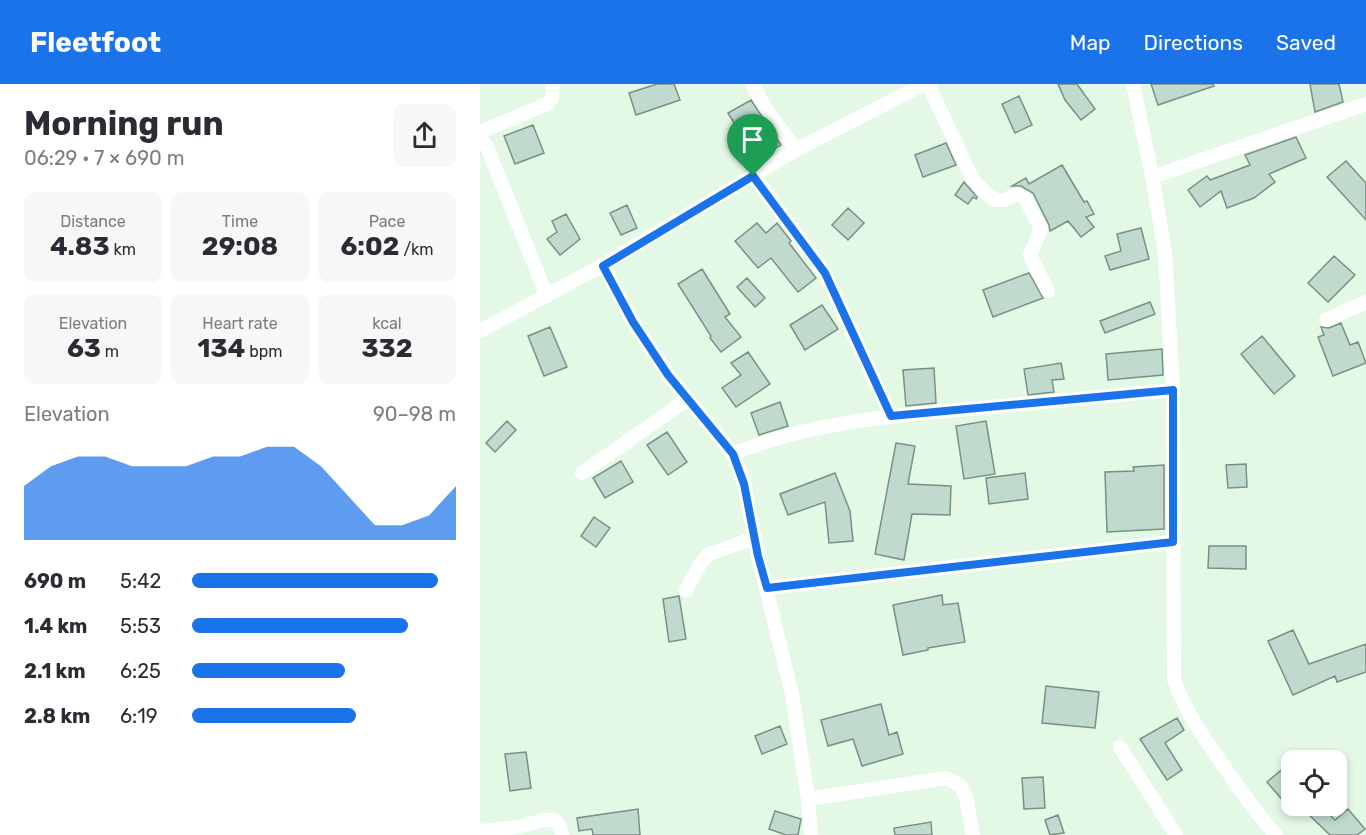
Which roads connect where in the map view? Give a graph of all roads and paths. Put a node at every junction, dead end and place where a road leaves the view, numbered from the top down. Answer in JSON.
{"nodes":[{"id":1,"x":553,"y":84,"type":"edge"},
{"id":2,"x":752,"y":84,"type":"edge"},
{"id":3,"x":1132,"y":84,"type":"edge"},
{"id":4,"x":922,"y":85,"type":"edge"},
{"id":5,"x":1366,"y":104,"type":"edge"},
{"id":6,"x":480,"y":134,"type":"edge"},
{"id":7,"x":796,"y":150,"type":"junction"},
{"id":8,"x":753,"y":176,"type":"junction"},
{"id":9,"x":1152,"y":177,"type":"junction"},
{"id":10,"x":603,"y":266,"type":"junction"},
{"id":11,"x":1048,"y":291,"type":"dead end"},
{"id":12,"x":547,"y":296,"type":"junction"},
{"id":13,"x":1366,"y":302,"type":"edge"},
{"id":14,"x":1326,"y":320,"type":"dead end"},
{"id":15,"x":480,"y":331,"type":"edge"},
{"id":16,"x":1173,"y":390,"type":"junction"},
{"id":17,"x":688,"y":399,"type":"junction"},
{"id":18,"x":891,"y":416,"type":"junction"},
{"id":19,"x":733,"y":454,"type":"junction"},
{"id":20,"x":582,"y":473,"type":"dead end"},
{"id":21,"x":755,"y":538,"type":"junction"},
{"id":22,"x":1173,"y":542,"type":"junction"},
{"id":23,"x":767,"y":588,"type":"junction"},
{"id":24,"x":686,"y":590,"type":"dead end"},
{"id":25,"x":1120,"y":747,"type":"dead end"},
{"id":26,"x":808,"y":799,"type":"junction"},
{"id":27,"x":480,"y":831,"type":"edge"},
{"id":28,"x":562,"y":835,"type":"edge"},
{"id":29,"x":811,"y":835,"type":"edge"},
{"id":30,"x":973,"y":835,"type":"edge"},
{"id":31,"x":1176,"y":835,"type":"edge"},
{"id":32,"x":1276,"y":835,"type":"edge"}],
"edges":[{"from":1,"to":6,"type":"street"},
{"from":2,"to":7,"type":"street"},
{"from":3,"to":9,"type":"street"},
{"from":4,"to":7,"type":"street"},
{"from":4,"to":11,"type":"street"},
{"from":5,"to":9,"type":"street"},
{"from":6,"to":12,"type":"street"},
{"from":7,"to":8,"type":"street"},
{"from":8,"to":10,"type":"street"},
{"from":8,"to":18,"type":"street"},
{"from":9,"to":16,"type":"street"},
{"from":10,"to":12,"type":"street"},
{"from":10,"to":17,"type":"street"},
{"from":12,"to":15,"type":"street"},
{"from":13,"to":14,"type":"street"},
{"from":16,"to":18,"type":"street"},
{"from":16,"to":22,"type":"street"},
{"from":17,"to":19,"type":"street"},
{"from":17,"to":20,"type":"street"},
{"from":18,"to":19,"type":"street"},
{"from":19,"to":21,"type":"street"},
{"from":21,"to":23,"type":"street"},
{"from":21,"to":24,"type":"street"},
{"from":22,"to":23,"type":"street"},
{"from":22,"to":32,"type":"street"},
{"from":23,"to":26,"type":"street"},
{"from":25,"to":31,"type":"street"},
{"from":26,"to":29,"type":"street"},
{"from":26,"to":30,"type":"street"},
{"from":27,"to":28,"type":"street"}]}
